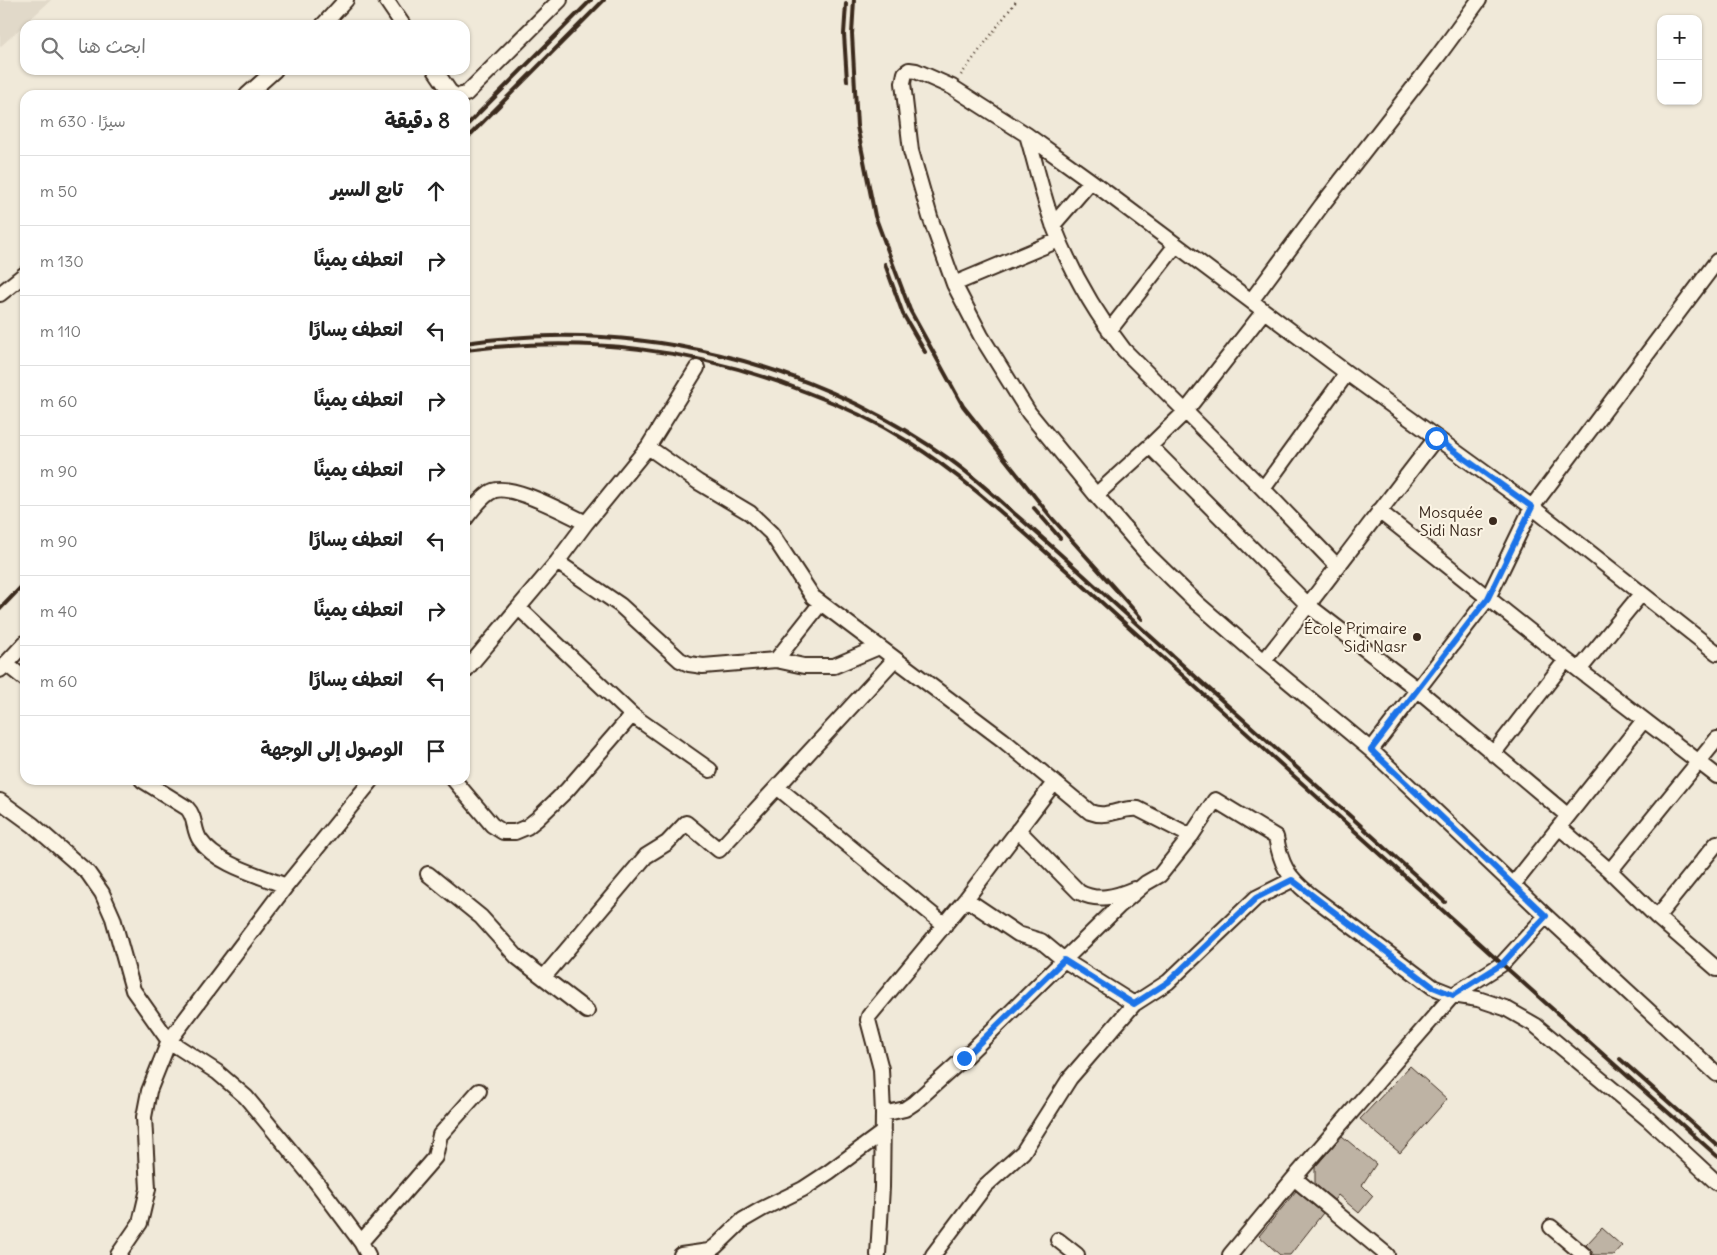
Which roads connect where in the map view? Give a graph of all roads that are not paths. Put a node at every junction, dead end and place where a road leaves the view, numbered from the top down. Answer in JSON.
{"nodes":[{"id":1,"x":346,"y":0,"type":"edge"},
{"id":2,"x":386,"y":0,"type":"edge"},
{"id":3,"x":1479,"y":0,"type":"edge"},
{"id":4,"x":558,"y":1,"type":"edge"},
{"id":5,"x":328,"y":20,"type":"edge"},
{"id":6,"x":400,"y":20,"type":"edge"},
{"id":7,"x":269,"y":75,"type":"edge"},
{"id":8,"x":438,"y":75,"type":"edge"},
{"id":9,"x":253,"y":90,"type":"edge"},
{"id":10,"x":449,"y":90,"type":"edge"},
{"id":11,"x":470,"y":90,"type":"edge"},
{"id":12,"x":1027,"y":135,"type":"junction"},
{"id":13,"x":1091,"y":181,"type":"junction"},
{"id":14,"x":1053,"y":225,"type":"junction"},
{"id":15,"x":1059,"y":240,"type":"junction"},
{"id":16,"x":1176,"y":245,"type":"junction"},
{"id":17,"x":1717,"y":261,"type":"edge"},
{"id":18,"x":20,"y":278,"type":"edge"},
{"id":19,"x":954,"y":284,"type":"junction"},
{"id":20,"x":0,"y":294,"type":"edge"},
{"id":21,"x":1251,"y":301,"type":"junction"},
{"id":22,"x":1264,"y":311,"type":"junction"},
{"id":23,"x":1109,"y":331,"type":"junction"},
{"id":24,"x":697,"y":368,"type":"dead end"},
{"id":25,"x":1348,"y":373,"type":"junction"},
{"id":26,"x":1185,"y":412,"type":"junction"},
{"id":27,"x":1436,"y":438,"type":"junction"},
{"id":28,"x":1150,"y":446,"type":"junction"},
{"id":29,"x":648,"y":447,"type":"junction"},
{"id":30,"x":1263,"y":490,"type":"junction"},
{"id":31,"x":1096,"y":495,"type":"junction"},
{"id":32,"x":1532,"y":507,"type":"junction"},
{"id":33,"x":1379,"y":511,"type":"junction"},
{"id":34,"x":470,"y":513,"type":"edge"},
{"id":35,"x":586,"y":523,"type":"junction"},
{"id":36,"x":556,"y":562,"type":"junction"},
{"id":37,"x":1337,"y":566,"type":"junction"},
{"id":38,"x":1641,"y":594,"type":"junction"},
{"id":39,"x":1488,"y":598,"type":"junction"},
{"id":40,"x":822,"y":604,"type":"junction"},
{"id":41,"x":1309,"y":606,"type":"junction"},
{"id":42,"x":519,"y":608,"type":"junction"},
{"id":43,"x":879,"y":647,"type":"junction"},
{"id":44,"x":20,"y":648,"type":"edge"},
{"id":45,"x":1717,"y":653,"type":"edge"},
{"id":46,"x":894,"y":658,"type":"junction"},
{"id":47,"x":776,"y":660,"type":"junction"},
{"id":48,"x":1566,"y":660,"type":"junction"},
{"id":49,"x":1264,"y":662,"type":"junction"},
{"id":50,"x":470,"y":664,"type":"edge"},
{"id":51,"x":3,"y":667,"type":"edge"},
{"id":52,"x":1579,"y":670,"type":"junction"},
{"id":53,"x":20,"y":676,"type":"edge"},
{"id":54,"x":1417,"y":689,"type":"junction"},
{"id":55,"x":632,"y":715,"type":"junction"},
{"id":56,"x":1644,"y":720,"type":"junction"},
{"id":57,"x":1717,"y":739,"type":"edge"},
{"id":58,"x":1371,"y":750,"type":"junction"},
{"id":59,"x":1493,"y":754,"type":"junction"},
{"id":60,"x":1700,"y":762,"type":"junction"},
{"id":61,"x":710,"y":770,"type":"dead end"},
{"id":62,"x":1717,"y":776,"type":"edge"},
{"id":63,"x":1054,"y":783,"type":"junction"},
{"id":64,"x":150,"y":785,"type":"edge"},
{"id":65,"x":368,"y":785,"type":"edge"},
{"id":66,"x":458,"y":785,"type":"edge"},
{"id":67,"x":777,"y":787,"type":"junction"},
{"id":68,"x":0,"y":800,"type":"edge"},
{"id":69,"x":1563,"y":821,"type":"junction"},
{"id":70,"x":1018,"y":830,"type":"junction"},
{"id":71,"x":1191,"y":836,"type":"junction"},
{"id":72,"x":1717,"y":843,"type":"edge"},
{"id":73,"x":1610,"y":872,"type":"junction"},
{"id":74,"x":428,"y":874,"type":"dead end"},
{"id":75,"x":1292,"y":880,"type":"junction"},
{"id":76,"x":1146,"y":883,"type":"junction"},
{"id":77,"x":1513,"y":885,"type":"junction"},
{"id":78,"x":286,"y":886,"type":"junction"},
{"id":79,"x":966,"y":899,"type":"junction"},
{"id":80,"x":1546,"y":916,"type":"junction"},
{"id":81,"x":1657,"y":917,"type":"junction"},
{"id":82,"x":945,"y":925,"type":"junction"},
{"id":83,"x":1064,"y":960,"type":"junction"},
{"id":84,"x":1716,"y":965,"type":"edge"},
{"id":85,"x":544,"y":978,"type":"junction"},
{"id":86,"x":1453,"y":995,"type":"junction"},
{"id":87,"x":1134,"y":1004,"type":"junction"},
{"id":88,"x":586,"y":1011,"type":"dead end"},
{"id":89,"x":169,"y":1041,"type":"junction"},
{"id":90,"x":1717,"y":1074,"type":"edge"},
{"id":91,"x":479,"y":1091,"type":"dead end"},
{"id":92,"x":883,"y":1114,"type":"junction"},
{"id":93,"x":883,"y":1132,"type":"junction"},
{"id":94,"x":1294,"y":1178,"type":"junction"},
{"id":95,"x":1717,"y":1183,"type":"edge"},
{"id":96,"x":1551,"y":1227,"type":"dead end"},
{"id":97,"x":1058,"y":1240,"type":"dead end"},
{"id":98,"x":361,"y":1242,"type":"junction"},
{"id":99,"x":118,"y":1255,"type":"edge"},
{"id":100,"x":368,"y":1255,"type":"edge"},
{"id":101,"x":681,"y":1255,"type":"edge"},
{"id":102,"x":878,"y":1255,"type":"edge"},
{"id":103,"x":933,"y":1255,"type":"edge"},
{"id":104,"x":1077,"y":1255,"type":"edge"},
{"id":105,"x":1230,"y":1255,"type":"edge"},
{"id":106,"x":1387,"y":1255,"type":"edge"},
{"id":107,"x":1584,"y":1255,"type":"edge"}],
"edges":[{"from":1,"to":5,"type":"street"},
{"from":2,"to":6,"type":"street"},
{"from":3,"to":21,"type":"street"},
{"from":4,"to":11,"type":"street"},
{"from":7,"to":9,"type":"street"},
{"from":8,"to":10,"type":"street"},
{"from":12,"to":13,"type":"street"},
{"from":12,"to":14,"type":"street"},
{"from":12,"to":19,"type":"street"},
{"from":13,"to":14,"type":"street"},
{"from":13,"to":16,"type":"street"},
{"from":14,"to":15,"type":"street"},
{"from":15,"to":19,"type":"street"},
{"from":15,"to":23,"type":"street"},
{"from":16,"to":21,"type":"street"},
{"from":16,"to":23,"type":"street"},
{"from":17,"to":32,"type":"street"},
{"from":18,"to":20,"type":"street"},
{"from":19,"to":31,"type":"street"},
{"from":21,"to":22,"type":"street"},
{"from":22,"to":25,"type":"street"},
{"from":22,"to":26,"type":"street"},
{"from":23,"to":26,"type":"street"},
{"from":24,"to":29,"type":"street"},
{"from":25,"to":27,"type":"street"},
{"from":25,"to":30,"type":"street"},
{"from":26,"to":28,"type":"street"},
{"from":26,"to":30,"type":"street"},
{"from":27,"to":32,"type":"street"},
{"from":27,"to":33,"type":"street"},
{"from":28,"to":31,"type":"street"},
{"from":28,"to":41,"type":"street"},
{"from":29,"to":35,"type":"street"},
{"from":29,"to":40,"type":"street"},
{"from":30,"to":37,"type":"street"},
{"from":31,"to":49,"type":"street"},
{"from":32,"to":38,"type":"street"},
{"from":32,"to":39,"type":"street"},
{"from":33,"to":37,"type":"street"},
{"from":33,"to":39,"type":"street"},
{"from":34,"to":35,"type":"street"},
{"from":35,"to":36,"type":"street"},
{"from":36,"to":42,"type":"street"},
{"from":36,"to":47,"type":"street"},
{"from":37,"to":41,"type":"street"},
{"from":38,"to":45,"type":"street"},
{"from":38,"to":52,"type":"street"},
{"from":39,"to":48,"type":"street"},
{"from":39,"to":54,"type":"street"},
{"from":40,"to":43,"type":"street"},
{"from":40,"to":47,"type":"street"},
{"from":41,"to":49,"type":"street"},
{"from":41,"to":54,"type":"street"},
{"from":42,"to":50,"type":"street"},
{"from":42,"to":55,"type":"street"},
{"from":43,"to":46,"type":"street"},
{"from":43,"to":47,"type":"street"},
{"from":44,"to":51,"type":"street"},
{"from":46,"to":63,"type":"street"},
{"from":46,"to":67,"type":"street"},
{"from":48,"to":52,"type":"street"},
{"from":48,"to":59,"type":"street"},
{"from":49,"to":58,"type":"street"},
{"from":51,"to":53,"type":"street"},
{"from":52,"to":56,"type":"street"},
{"from":54,"to":58,"type":"street"},
{"from":54,"to":59,"type":"street"},
{"from":55,"to":61,"type":"street"},
{"from":55,"to":66,"type":"street"},
{"from":56,"to":60,"type":"street"},
{"from":56,"to":69,"type":"street"},
{"from":57,"to":60,"type":"street"},
{"from":58,"to":77,"type":"street"},
{"from":59,"to":69,"type":"street"},
{"from":60,"to":62,"type":"street"},
{"from":60,"to":73,"type":"street"},
{"from":63,"to":70,"type":"street"},
{"from":63,"to":71,"type":"street"},
{"from":64,"to":78,"type":"street"},
{"from":65,"to":78,"type":"street"},
{"from":67,"to":82,"type":"street"},
{"from":67,"to":85,"type":"street"},
{"from":68,"to":89,"type":"street"},
{"from":69,"to":73,"type":"street"},
{"from":69,"to":77,"type":"street"},
{"from":70,"to":76,"type":"street"},
{"from":70,"to":79,"type":"street"},
{"from":71,"to":75,"type":"street"},
{"from":71,"to":76,"type":"street"},
{"from":72,"to":81,"type":"street"},
{"from":73,"to":81,"type":"street"},
{"from":74,"to":85,"type":"street"},
{"from":75,"to":86,"type":"street"},
{"from":75,"to":87,"type":"street"},
{"from":76,"to":83,"type":"street"},
{"from":77,"to":80,"type":"street"},
{"from":78,"to":89,"type":"street"},
{"from":79,"to":82,"type":"street"},
{"from":79,"to":83,"type":"street"},
{"from":80,"to":86,"type":"street"},
{"from":80,"to":90,"type":"street"},
{"from":81,"to":84,"type":"street"},
{"from":82,"to":92,"type":"street"},
{"from":83,"to":87,"type":"street"},
{"from":83,"to":92,"type":"street"},
{"from":85,"to":88,"type":"street"},
{"from":86,"to":94,"type":"street"},
{"from":86,"to":95,"type":"street"},
{"from":87,"to":103,"type":"street"},
{"from":89,"to":98,"type":"street"},
{"from":89,"to":99,"type":"street"},
{"from":91,"to":98,"type":"street"},
{"from":92,"to":93,"type":"street"},
{"from":93,"to":101,"type":"street"},
{"from":93,"to":102,"type":"street"},
{"from":94,"to":105,"type":"street"},
{"from":94,"to":106,"type":"street"},
{"from":96,"to":107,"type":"street"},
{"from":97,"to":104,"type":"street"},
{"from":98,"to":100,"type":"street"}]}
